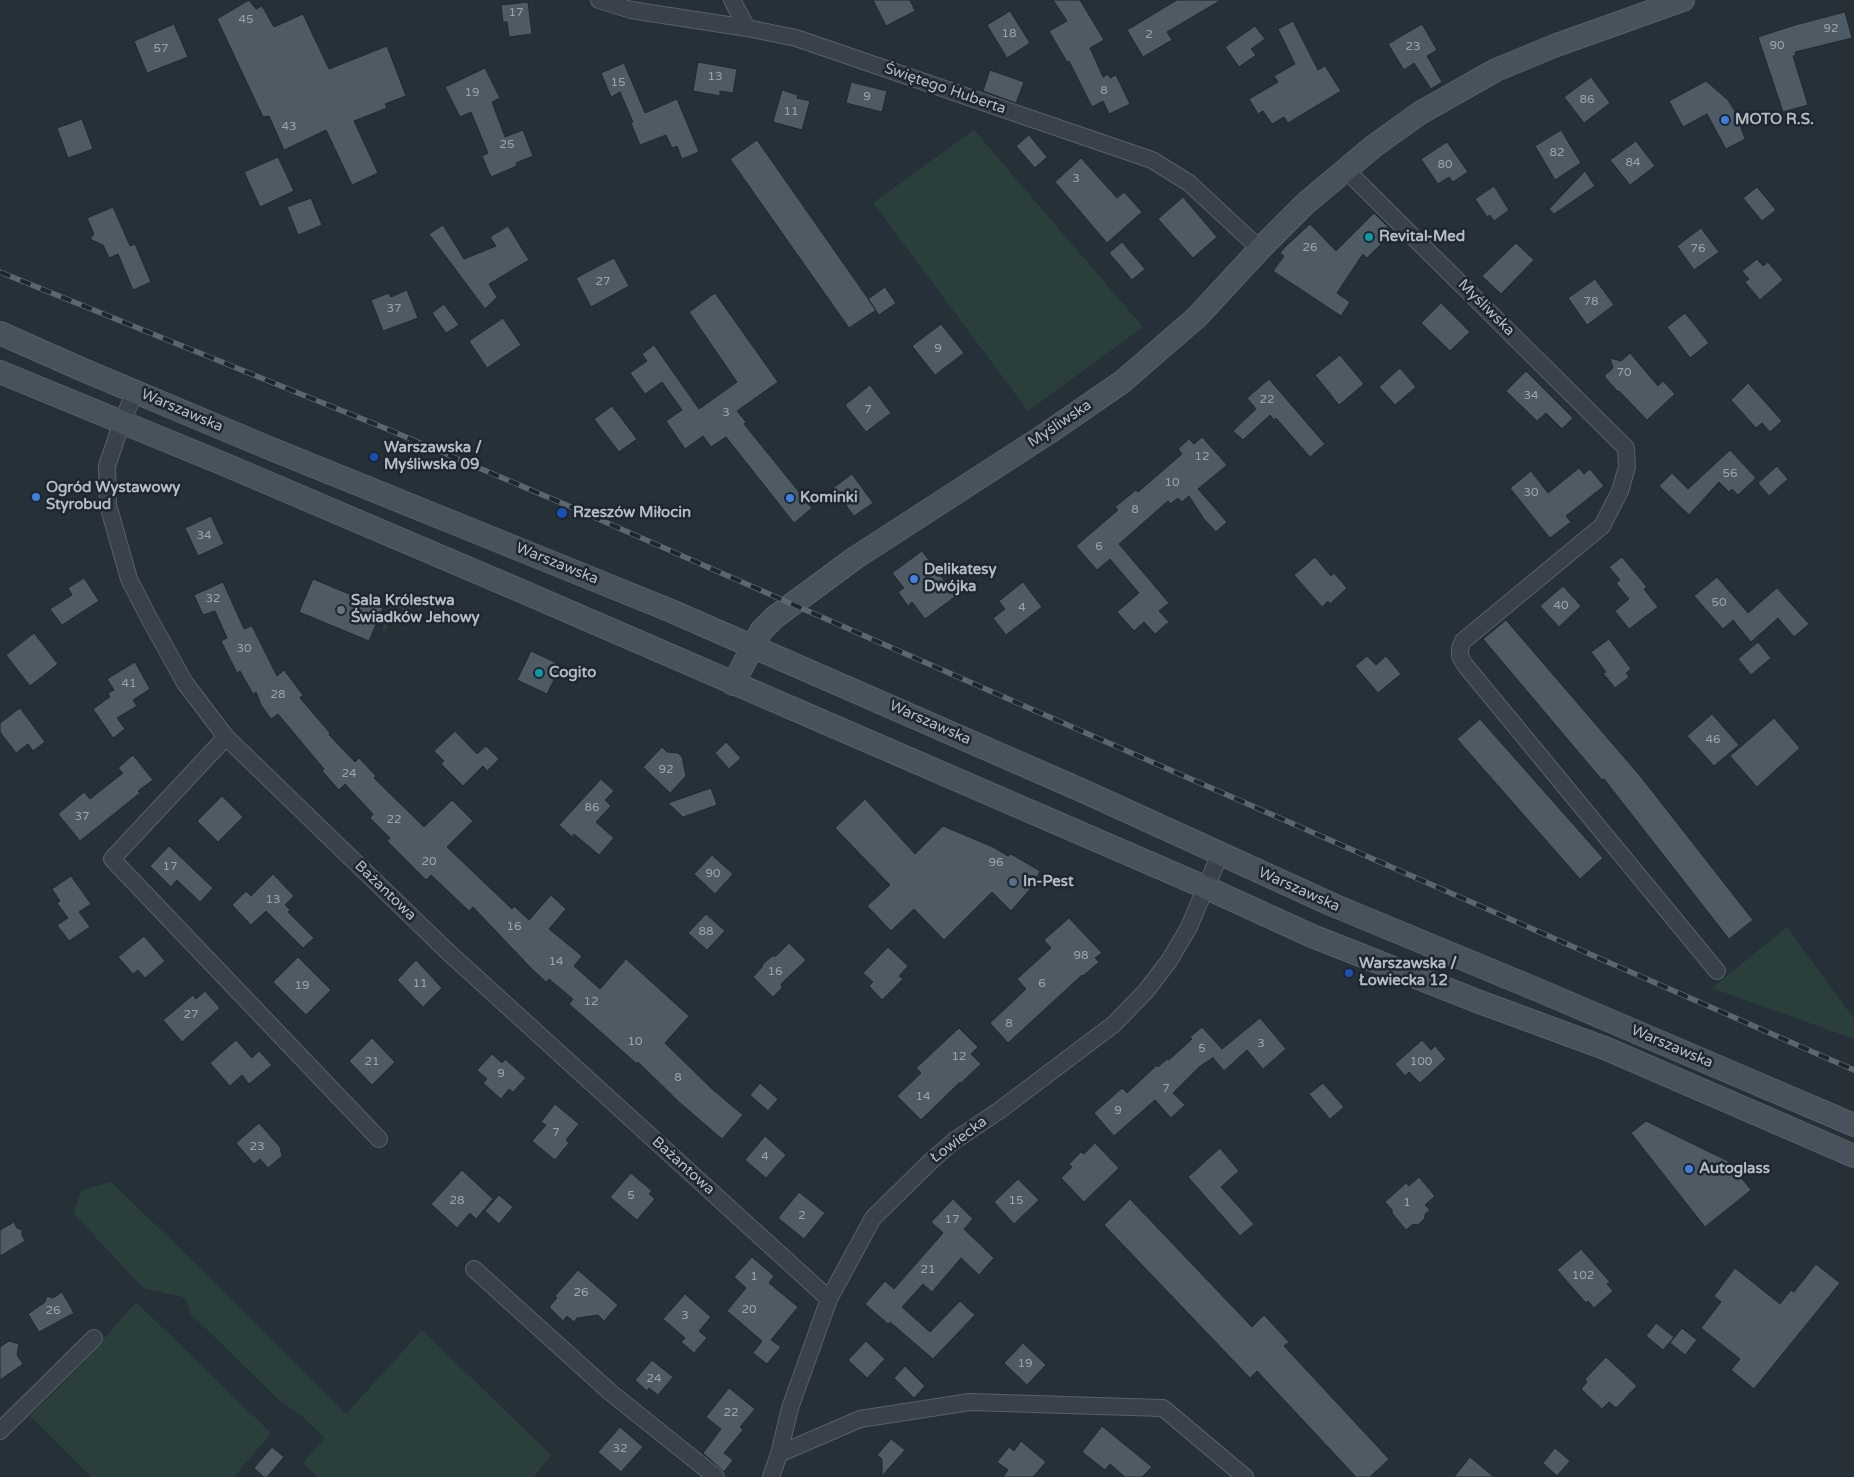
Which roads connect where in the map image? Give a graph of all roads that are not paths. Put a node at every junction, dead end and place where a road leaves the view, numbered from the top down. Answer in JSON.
{"nodes":[{"id":1,"x":599,"y":0,"type":"edge"},
{"id":2,"x":732,"y":0,"type":"edge"},
{"id":3,"x":1683,"y":0,"type":"edge"},
{"id":4,"x":747,"y":28,"type":"junction"},
{"id":5,"x":1345,"y":169,"type":"junction"},
{"id":6,"x":1260,"y":250,"type":"junction"},
{"id":7,"x":0,"y":333,"type":"edge"},
{"id":8,"x":0,"y":372,"type":"edge"},
{"id":9,"x":135,"y":392,"type":"junction"},
{"id":10,"x":122,"y":422,"type":"junction"},
{"id":11,"x":752,"y":647,"type":"junction"},
{"id":12,"x":733,"y":684,"type":"junction"},
{"id":13,"x":226,"y":738,"type":"junction"},
{"id":14,"x":1220,"y":854,"type":"junction"},
{"id":15,"x":1206,"y":888,"type":"junction"},
{"id":16,"x":1717,"y":971,"type":"dead end"},
{"id":17,"x":1854,"y":1125,"type":"edge"},
{"id":18,"x":379,"y":1139,"type":"dead end"},
{"id":19,"x":1854,"y":1156,"type":"edge"},
{"id":20,"x":474,"y":1269,"type":"dead end"},
{"id":21,"x":829,"y":1299,"type":"junction"},
{"id":22,"x":94,"y":1338,"type":"dead end"},
{"id":23,"x":0,"y":1431,"type":"edge"},
{"id":24,"x":779,"y":1454,"type":"junction"},
{"id":25,"x":716,"y":1477,"type":"edge"},
{"id":26,"x":771,"y":1477,"type":"edge"},
{"id":27,"x":1245,"y":1477,"type":"edge"}],
"edges":[{"from":1,"to":4,"type":"street","name":"Świętego Huberta"},
{"from":2,"to":4,"type":"street"},
{"from":3,"to":5,"type":"main road","name":"Myśliwska"},
{"from":4,"to":6,"type":"street","name":"Świętego Huberta"},
{"from":5,"to":6,"type":"main road","name":"Myśliwska"},
{"from":5,"to":16,"type":"street","name":"Myśliwska"},
{"from":6,"to":11,"type":"main road","name":"Myśliwska"},
{"from":7,"to":9,"type":"main road","name":"Warszawska"},
{"from":8,"to":10,"type":"main road","name":"Warszawska"},
{"from":9,"to":10,"type":"street","name":"Bażantowa"},
{"from":9,"to":11,"type":"main road","name":"Warszawska"},
{"from":10,"to":12,"type":"main road","name":"Warszawska"},
{"from":10,"to":13,"type":"street","name":"Bażantowa"},
{"from":11,"to":12,"type":"main road","name":"Myśliwska"},
{"from":11,"to":14,"type":"main road","name":"Warszawska"},
{"from":12,"to":15,"type":"main road","name":"Warszawska"},
{"from":13,"to":18,"type":"street"},
{"from":13,"to":21,"type":"street","name":"Bażantowa"},
{"from":14,"to":15,"type":"street","name":"Łowiecka"},
{"from":14,"to":17,"type":"main road","name":"Warszawska"},
{"from":15,"to":19,"type":"main road","name":"Warszawska"},
{"from":15,"to":21,"type":"street","name":"Łowiecka"},
{"from":20,"to":25,"type":"street"},
{"from":21,"to":24,"type":"street","name":"Łowiecka"},
{"from":22,"to":23,"type":"street"},
{"from":24,"to":26,"type":"street","name":"Łowiecka"},
{"from":24,"to":27,"type":"street"}]}
